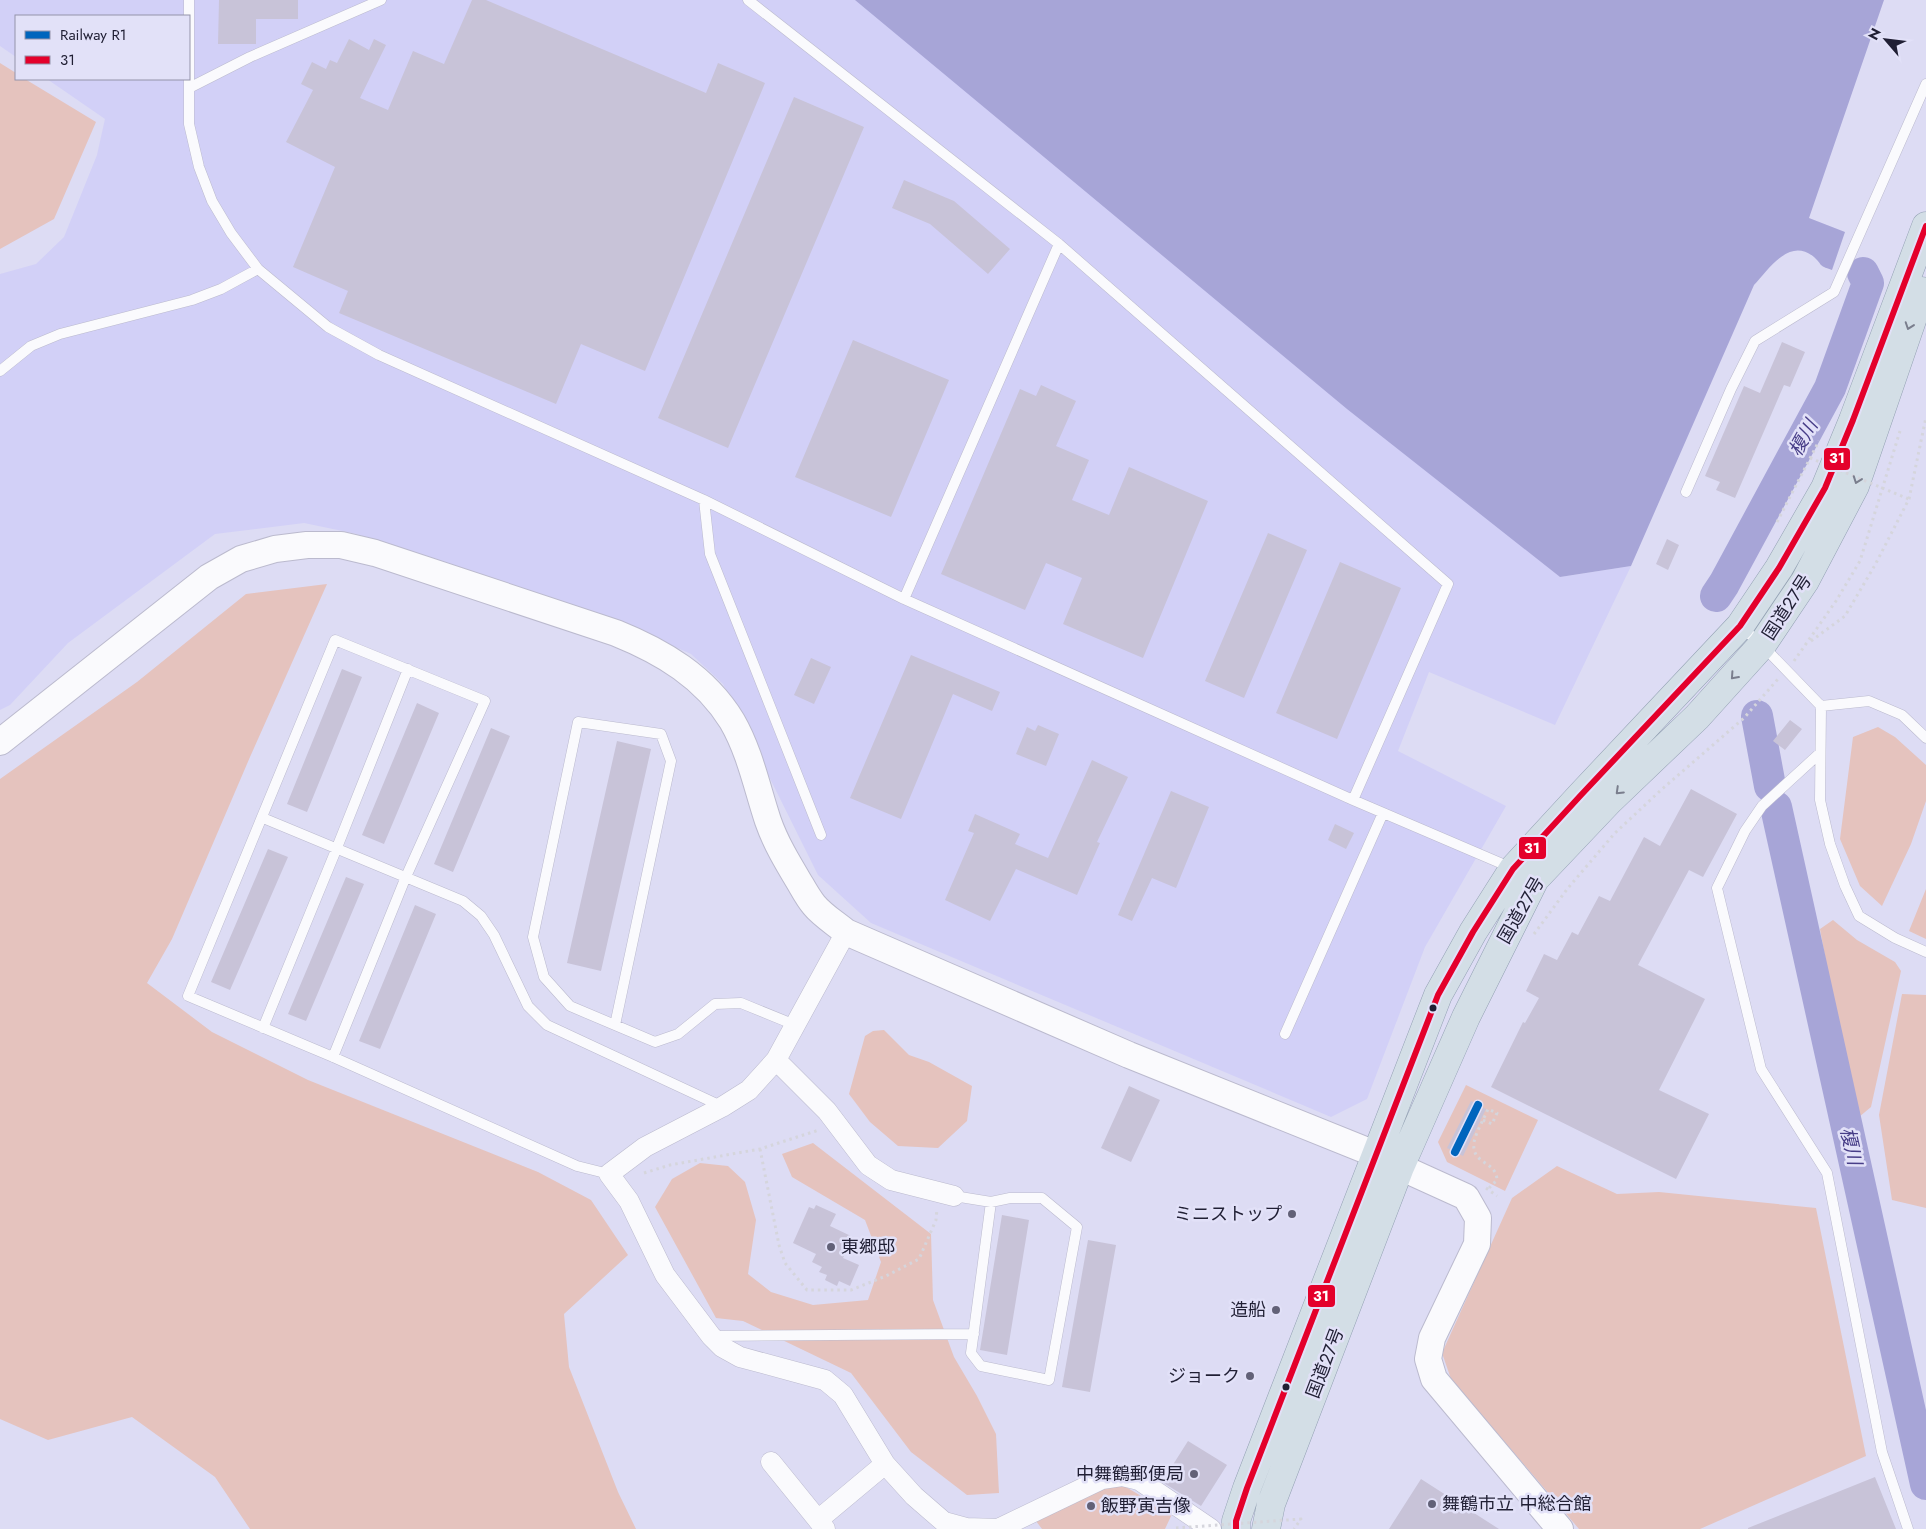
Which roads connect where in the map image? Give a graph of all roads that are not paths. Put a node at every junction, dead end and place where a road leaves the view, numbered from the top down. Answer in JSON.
{"nodes":[{"id":1,"x":189,"y":0,"type":"edge"},
{"id":2,"x":381,"y":0,"type":"edge"},
{"id":3,"x":748,"y":0,"type":"edge"},
{"id":4,"x":189,"y":15,"type":"edge"},
{"id":5,"x":189,"y":80,"type":"edge"},
{"id":6,"x":1926,"y":84,"type":"edge"},
{"id":7,"x":189,"y":88,"type":"junction"},
{"id":8,"x":1926,"y":226,"type":"edge"},
{"id":9,"x":1059,"y":244,"type":"junction"},
{"id":10,"x":258,"y":269,"type":"junction"},
{"id":11,"x":1918,"y":293,"type":"edge"},
{"id":12,"x":0,"y":371,"type":"edge"},
{"id":13,"x":1686,"y":492,"type":"dead end"},
{"id":14,"x":704,"y":500,"type":"junction"},
{"id":15,"x":904,"y":599,"type":"junction"},
{"id":16,"x":1740,"y":626,"type":"junction"},
{"id":17,"x":1762,"y":645,"type":"junction"},
{"id":18,"x":408,"y":669,"type":"junction"},
{"id":19,"x":1821,"y":706,"type":"junction"},
{"id":20,"x":1926,"y":738,"type":"edge"},
{"id":21,"x":0,"y":742,"type":"edge"},
{"id":22,"x":1820,"y":753,"type":"junction"},
{"id":23,"x":1353,"y":800,"type":"junction"},
{"id":24,"x":1383,"y":813,"type":"junction"},
{"id":25,"x":262,"y":818,"type":"junction"},
{"id":26,"x":821,"y":835,"type":"dead end"},
{"id":27,"x":336,"y":850,"type":"junction"},
{"id":28,"x":1524,"y":874,"type":"junction"},
{"id":29,"x":406,"y":879,"type":"junction"},
{"id":30,"x":846,"y":932,"type":"junction"},
{"id":31,"x":1926,"y":952,"type":"edge"},
{"id":32,"x":615,"y":1024,"type":"junction"},
{"id":33,"x":795,"y":1025,"type":"junction"},
{"id":34,"x":263,"y":1028,"type":"junction"},
{"id":35,"x":1285,"y":1034,"type":"dead end"},
{"id":36,"x":333,"y":1057,"type":"junction"},
{"id":37,"x":776,"y":1060,"type":"junction"},
{"id":38,"x":722,"y":1107,"type":"junction"},
{"id":39,"x":1375,"y":1154,"type":"junction"},
{"id":40,"x":1400,"y":1168,"type":"junction"},
{"id":41,"x":612,"y":1177,"type":"junction"},
{"id":42,"x":946,"y":1194,"type":"joint"},
{"id":43,"x":991,"y":1202,"type":"junction"},
{"id":44,"x":974,"y":1334,"type":"junction"},
{"id":45,"x":711,"y":1336,"type":"junction"},
{"id":46,"x":771,"y":1462,"type":"dead end"},
{"id":47,"x":885,"y":1464,"type":"junction"},
{"id":48,"x":821,"y":1525,"type":"edge"},
{"id":49,"x":998,"y":1529,"type":"edge"},
{"id":50,"x":1212,"y":1529,"type":"edge"},
{"id":51,"x":1236,"y":1529,"type":"edge"},
{"id":52,"x":1266,"y":1529,"type":"edge"},
{"id":53,"x":1560,"y":1529,"type":"edge"},
{"id":54,"x":1908,"y":1529,"type":"edge"}],
"edges":[{"from":1,"to":4,"type":"lane"},
{"from":2,"to":7,"type":"lane"},
{"from":3,"to":9,"type":"lane"},
{"from":5,"to":7,"type":"lane"},
{"from":6,"to":13,"type":"lane"},
{"from":7,"to":10,"type":"lane"},
{"from":8,"to":11,"type":"highway","name":"国道27号"},
{"from":9,"to":15,"type":"lane"},
{"from":9,"to":23,"type":"lane"},
{"from":10,"to":12,"type":"lane"},
{"from":10,"to":14,"type":"lane"},
{"from":11,"to":16,"type":"highway","name":"国道27号"},
{"from":11,"to":17,"type":"highway","name":"国道27号","one_way":true},
{"from":14,"to":15,"type":"lane"},
{"from":14,"to":26,"type":"lane"},
{"from":15,"to":23,"type":"lane"},
{"from":16,"to":17,"type":"lane"},
{"from":16,"to":28,"type":"highway","name":"国道27号"},
{"from":17,"to":19,"type":"lane"},
{"from":17,"to":28,"type":"highway","name":"国道27号","one_way":true},
{"from":18,"to":25,"type":"lane"},
{"from":18,"to":27,"type":"lane"},
{"from":18,"to":29,"type":"lane"},
{"from":19,"to":20,"type":"lane"},
{"from":19,"to":22,"type":"lane"},
{"from":21,"to":30,"type":"street"},
{"from":22,"to":31,"type":"lane"},
{"from":22,"to":54,"type":"lane"},
{"from":23,"to":24,"type":"lane"},
{"from":24,"to":28,"type":"lane"},
{"from":24,"to":35,"type":"lane"},
{"from":25,"to":27,"type":"lane"},
{"from":25,"to":34,"type":"lane"},
{"from":27,"to":29,"type":"lane"},
{"from":27,"to":34,"type":"lane"},
{"from":28,"to":39,"type":"highway","name":"国道27号"},
{"from":28,"to":40,"type":"highway","name":"国道27号"},
{"from":29,"to":36,"type":"lane"},
{"from":29,"to":38,"type":"lane"},
{"from":30,"to":33,"type":"street"},
{"from":30,"to":39,"type":"street"},
{"from":32,"to":32,"type":"lane"},
{"from":32,"to":33,"type":"lane"},
{"from":33,"to":37,"type":"street"},
{"from":34,"to":36,"type":"lane"},
{"from":36,"to":41,"type":"lane"},
{"from":37,"to":38,"type":"street"},
{"from":37,"to":42,"type":"street"},
{"from":38,"to":41,"type":"street"},
{"from":39,"to":40,"type":"street"},
{"from":39,"to":51,"type":"highway","name":"国道27号"},
{"from":40,"to":52,"type":"highway","name":"国道27号"},
{"from":40,"to":53,"type":"street"},
{"from":41,"to":45,"type":"street"},
{"from":42,"to":43,"type":"lane"},
{"from":43,"to":44,"type":"lane"},
{"from":43,"to":44,"type":"lane"},
{"from":44,"to":45,"type":"lane"},
{"from":45,"to":47,"type":"street"},
{"from":46,"to":48,"type":"street"},
{"from":47,"to":48,"type":"street"},
{"from":47,"to":49,"type":"street"},
{"from":49,"to":50,"type":"street"}]}
